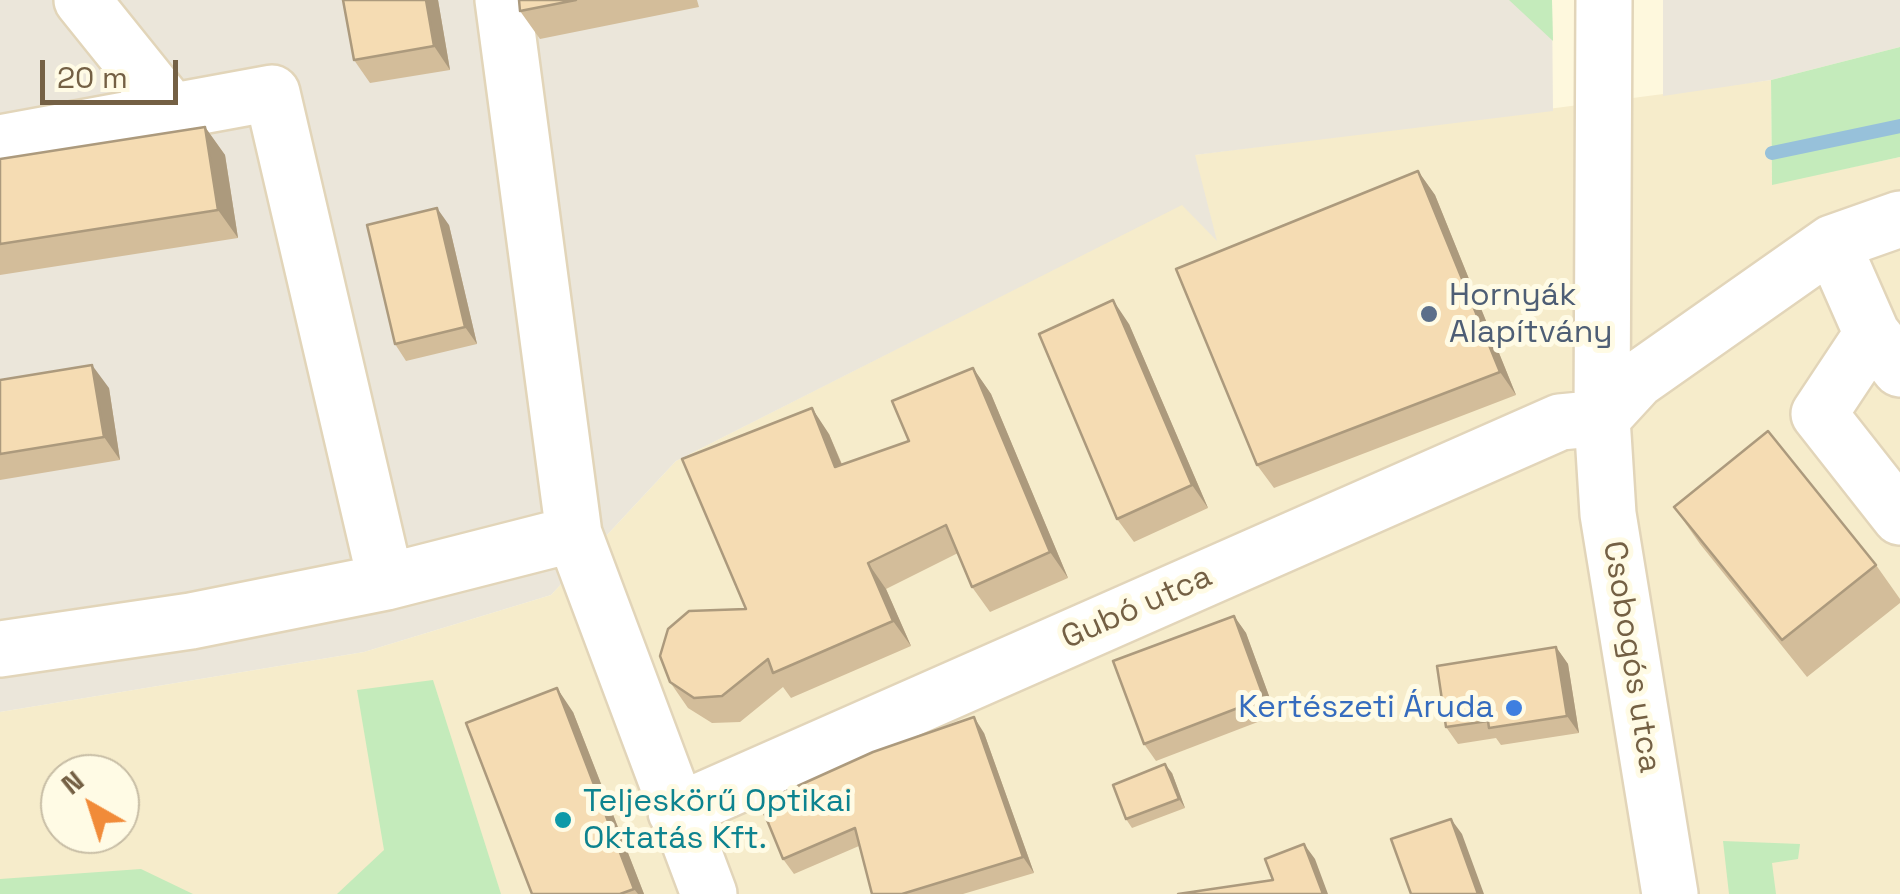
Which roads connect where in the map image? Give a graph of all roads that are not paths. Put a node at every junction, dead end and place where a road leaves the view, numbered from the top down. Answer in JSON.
{"nodes":[{"id":1,"x":82,"y":0,"type":"edge"},
{"id":2,"x":503,"y":0,"type":"edge"},
{"id":3,"x":1604,"y":0,"type":"edge"},
{"id":4,"x":172,"y":112,"type":"junction"},
{"id":5,"x":0,"y":142,"type":"edge"},
{"id":6,"x":1900,"y":219,"type":"edge"},
{"id":7,"x":1832,"y":243,"type":"junction"},
{"id":8,"x":1886,"y":352,"type":"edge"},
{"id":9,"x":1602,"y":418,"type":"junction"},
{"id":10,"x":1900,"y":517,"type":"edge"},
{"id":11,"x":574,"y":534,"type":"junction"},
{"id":12,"x":386,"y":582,"type":"junction"},
{"id":13,"x":0,"y":649,"type":"edge"},
{"id":14,"x":676,"y":812,"type":"junction"},
{"id":15,"x":709,"y":894,"type":"edge"},
{"id":16,"x":1670,"y":894,"type":"edge"}],
"edges":[{"from":1,"to":4,"type":"street"},
{"from":2,"to":11,"type":"street"},
{"from":3,"to":9,"type":"street","name":"Csobogós utca"},
{"from":4,"to":5,"type":"street"},
{"from":4,"to":12,"type":"street"},
{"from":6,"to":7,"type":"street"},
{"from":7,"to":8,"type":"street"},
{"from":7,"to":9,"type":"street"},
{"from":8,"to":10,"type":"street"},
{"from":9,"to":14,"type":"street","name":"Gubó utca"},
{"from":9,"to":16,"type":"street","name":"Csobogós utca"},
{"from":11,"to":12,"type":"street"},
{"from":11,"to":14,"type":"street"},
{"from":12,"to":13,"type":"street"},
{"from":14,"to":15,"type":"street"}]}
